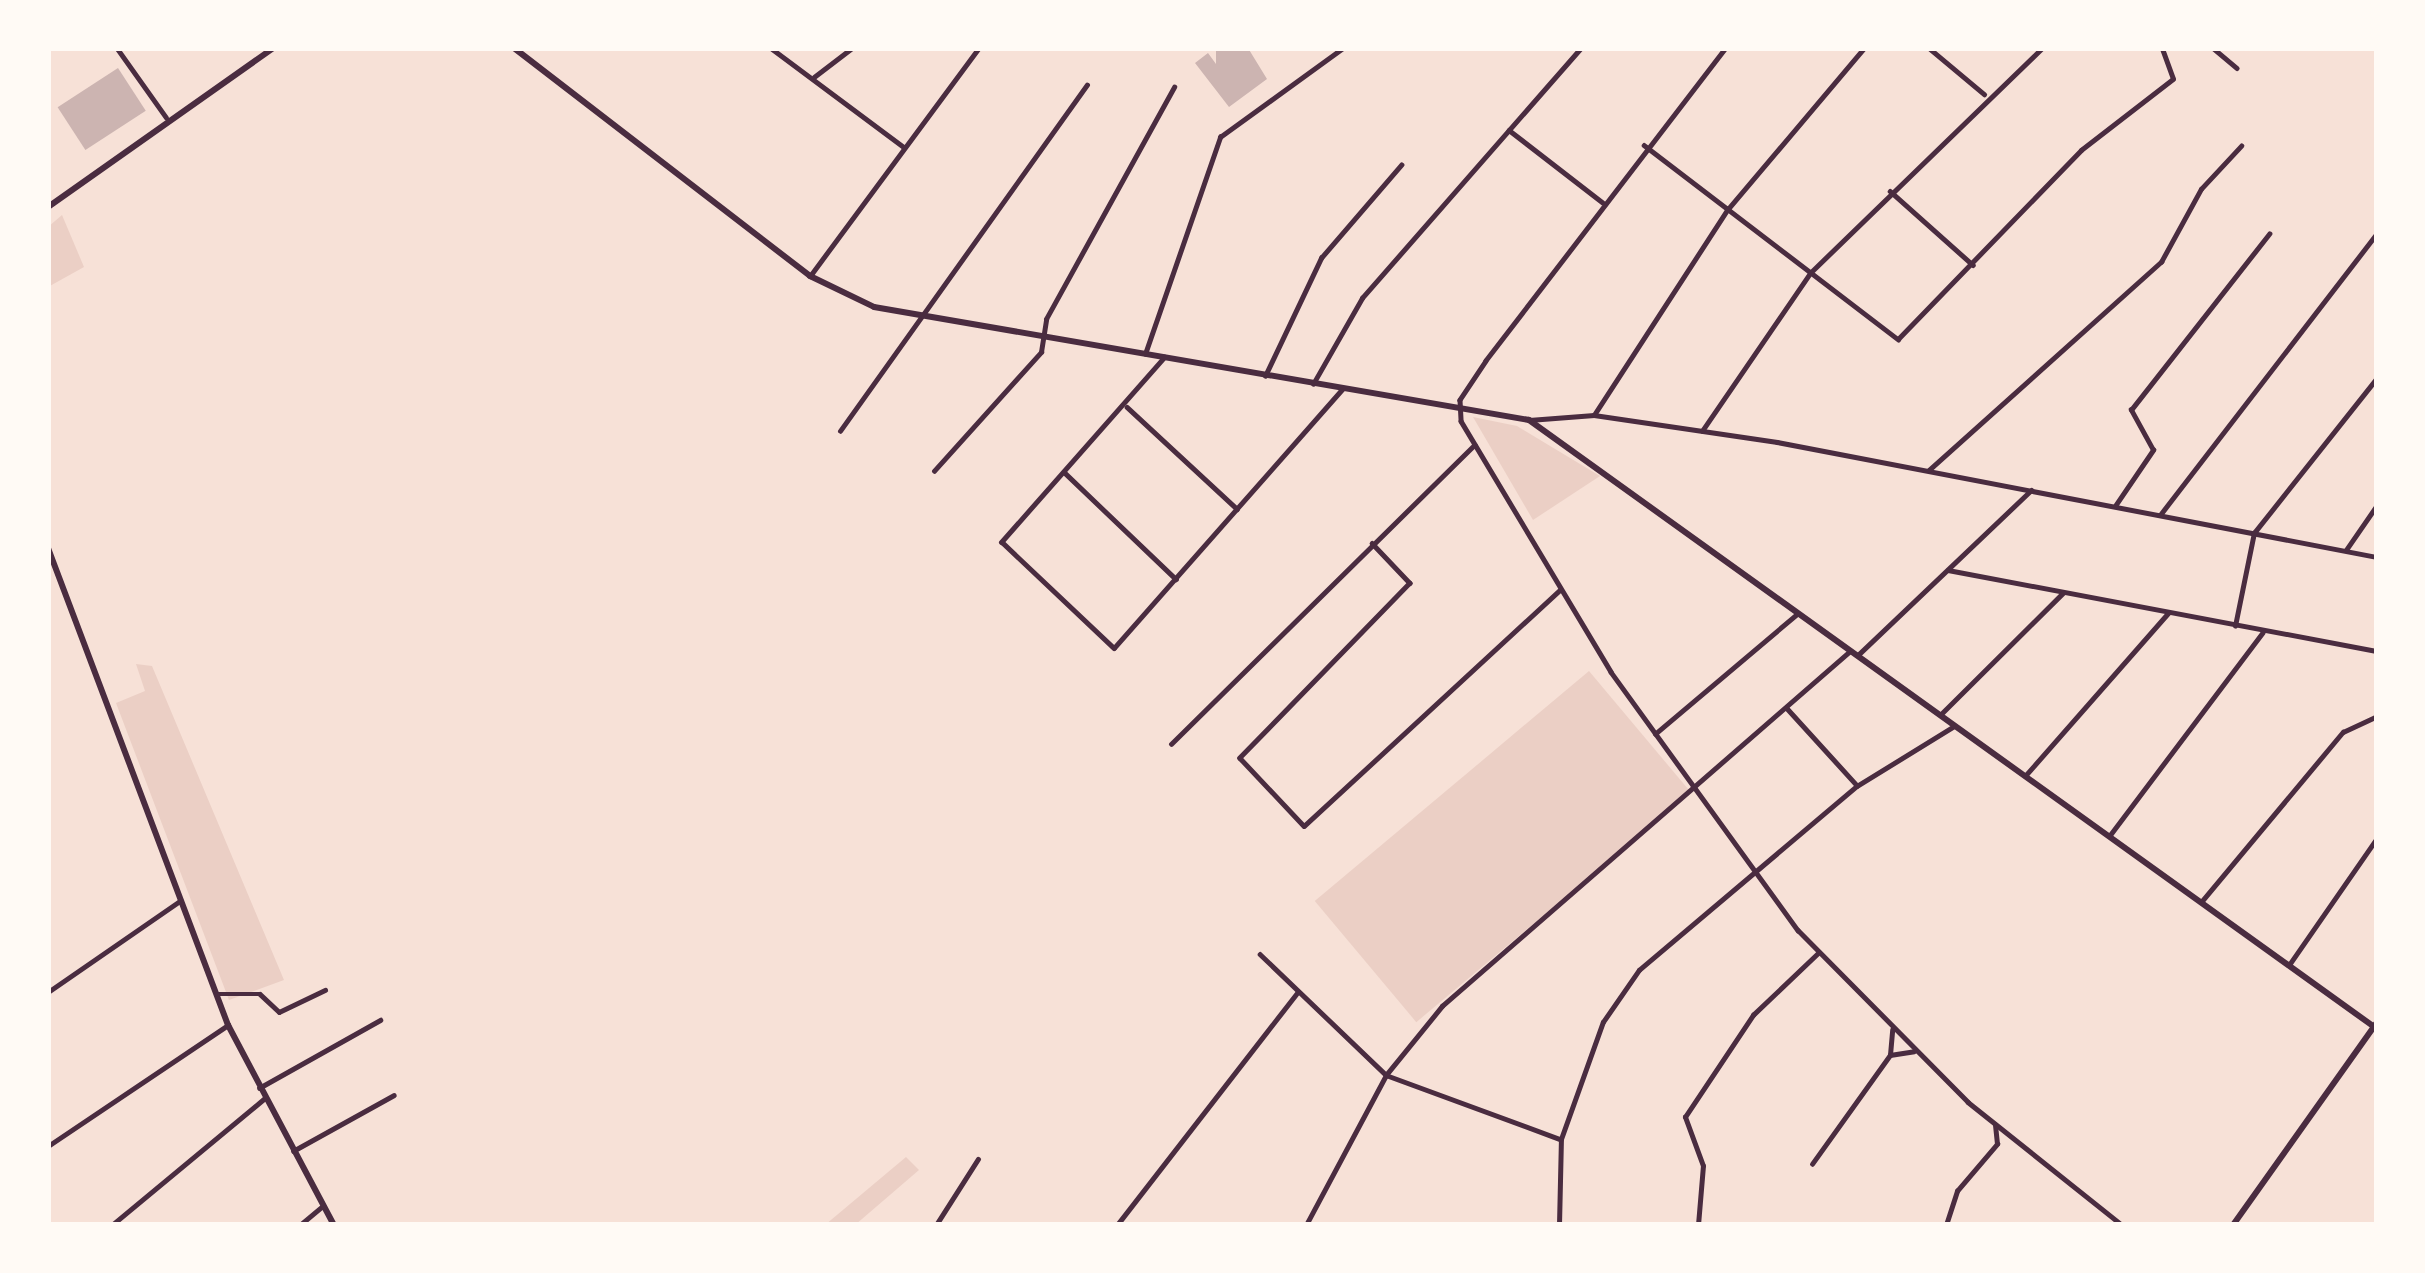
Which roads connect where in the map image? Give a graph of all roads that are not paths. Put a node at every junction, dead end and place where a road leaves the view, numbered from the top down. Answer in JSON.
{"nodes":[{"id":1,"x":273,"y":48,"type":"edge"},
{"id":2,"x":514,"y":48,"type":"edge"},
{"id":3,"x":771,"y":48,"type":"edge"},
{"id":4,"x":853,"y":48,"type":"edge"},
{"id":5,"x":980,"y":48,"type":"edge"},
{"id":6,"x":1343,"y":48,"type":"edge"},
{"id":7,"x":1581,"y":48,"type":"edge"},
{"id":8,"x":1726,"y":48,"type":"edge"},
{"id":9,"x":1864,"y":48,"type":"edge"},
{"id":10,"x":1929,"y":48,"type":"edge"},
{"id":11,"x":2042,"y":48,"type":"edge"},
{"id":12,"x":2162,"y":48,"type":"edge"},
{"id":13,"x":2213,"y":48,"type":"edge"},
{"id":14,"x":122,"y":49,"type":"edge"},
{"id":15,"x":2236,"y":68,"type":"dead end"},
{"id":16,"x":813,"y":78,"type":"junction"},
{"id":17,"x":1087,"y":85,"type":"dead end"},
{"id":18,"x":1174,"y":87,"type":"dead end"},
{"id":19,"x":1984,"y":94,"type":"junction"},
{"id":20,"x":166,"y":117,"type":"junction"},
{"id":21,"x":1509,"y":130,"type":"junction"},
{"id":22,"x":1644,"y":146,"type":"junction"},
{"id":23,"x":2242,"y":146,"type":"dead end"},
{"id":24,"x":904,"y":147,"type":"junction"},
{"id":25,"x":1401,"y":165,"type":"dead end"},
{"id":26,"x":1890,"y":191,"type":"junction"},
{"id":27,"x":1602,"y":202,"type":"junction"},
{"id":28,"x":48,"y":208,"type":"edge"},
{"id":29,"x":1727,"y":209,"type":"junction"},
{"id":30,"x":2269,"y":235,"type":"dead end"},
{"id":31,"x":2376,"y":235,"type":"edge"},
{"id":32,"x":1973,"y":265,"type":"junction"},
{"id":33,"x":1810,"y":272,"type":"junction"},
{"id":34,"x":810,"y":276,"type":"junction"},
{"id":35,"x":930,"y":317,"type":"junction"},
{"id":36,"x":1045,"y":336,"type":"junction"},
{"id":37,"x":1145,"y":353,"type":"junction"},
{"id":38,"x":1165,"y":357,"type":"junction"},
{"id":39,"x":1265,"y":376,"type":"junction"},
{"id":40,"x":2377,"y":378,"type":"edge"},
{"id":41,"x":1313,"y":384,"type":"junction"},
{"id":42,"x":1343,"y":388,"type":"junction"},
{"id":43,"x":1127,"y":406,"type":"junction"},
{"id":44,"x":1459,"y":408,"type":"junction"},
{"id":45,"x":1594,"y":415,"type":"junction"},
{"id":46,"x":1529,"y":420,"type":"junction"},
{"id":47,"x":840,"y":431,"type":"dead end"},
{"id":48,"x":1702,"y":431,"type":"junction"},
{"id":49,"x":1475,"y":444,"type":"junction"},
{"id":50,"x":1929,"y":470,"type":"junction"},
{"id":51,"x":934,"y":471,"type":"dead end"},
{"id":52,"x":1064,"y":472,"type":"junction"},
{"id":53,"x":2030,"y":490,"type":"junction"},
{"id":54,"x":2377,"y":505,"type":"edge"},
{"id":55,"x":2115,"y":506,"type":"junction"},
{"id":56,"x":1238,"y":509,"type":"junction"},
{"id":57,"x":2160,"y":515,"type":"junction"},
{"id":58,"x":2254,"y":533,"type":"junction"},
{"id":59,"x":1372,"y":543,"type":"junction"},
{"id":60,"x":48,"y":548,"type":"edge"},
{"id":61,"x":2345,"y":551,"type":"junction"},
{"id":62,"x":2377,"y":557,"type":"edge"},
{"id":63,"x":1948,"y":570,"type":"junction"},
{"id":64,"x":1176,"y":579,"type":"junction"},
{"id":65,"x":1560,"y":590,"type":"junction"},
{"id":66,"x":2063,"y":592,"type":"junction"},
{"id":67,"x":1799,"y":613,"type":"junction"},
{"id":68,"x":2168,"y":614,"type":"junction"},
{"id":69,"x":2235,"y":626,"type":"junction"},
{"id":70,"x":2264,"y":631,"type":"junction"},
{"id":71,"x":2377,"y":651,"type":"edge"},
{"id":72,"x":1855,"y":652,"type":"junction"},
{"id":73,"x":1786,"y":708,"type":"junction"},
{"id":74,"x":1941,"y":714,"type":"junction"},
{"id":75,"x":2377,"y":716,"type":"edge"},
{"id":76,"x":1955,"y":725,"type":"junction"},
{"id":77,"x":1655,"y":734,"type":"junction"},
{"id":78,"x":1171,"y":744,"type":"dead end"},
{"id":79,"x":2025,"y":776,"type":"junction"},
{"id":80,"x":1857,"y":786,"type":"junction"},
{"id":81,"x":1692,"y":794,"type":"junction"},
{"id":82,"x":2110,"y":835,"type":"junction"},
{"id":83,"x":2377,"y":838,"type":"edge"},
{"id":84,"x":1753,"y":873,"type":"junction"},
{"id":85,"x":180,"y":901,"type":"junction"},
{"id":86,"x":2203,"y":901,"type":"junction"},
{"id":87,"x":1818,"y":953,"type":"junction"},
{"id":88,"x":1260,"y":954,"type":"dead end"},
{"id":89,"x":2289,"y":965,"type":"junction"},
{"id":90,"x":325,"y":991,"type":"dead end"},
{"id":91,"x":48,"y":992,"type":"edge"},
{"id":92,"x":1298,"y":992,"type":"junction"},
{"id":93,"x":216,"y":994,"type":"junction"},
{"id":94,"x":380,"y":1020,"type":"dead end"},
{"id":95,"x":228,"y":1025,"type":"junction"},
{"id":96,"x":2376,"y":1026,"type":"edge"},
{"id":97,"x":1892,"y":1030,"type":"junction"},
{"id":98,"x":1914,"y":1052,"type":"junction"},
{"id":99,"x":1890,"y":1054,"type":"junction"},
{"id":100,"x":1386,"y":1075,"type":"junction"},
{"id":101,"x":259,"y":1088,"type":"junction"},
{"id":102,"x":394,"y":1095,"type":"dead end"},
{"id":103,"x":264,"y":1099,"type":"junction"},
{"id":104,"x":1995,"y":1125,"type":"junction"},
{"id":105,"x":1561,"y":1139,"type":"junction"},
{"id":106,"x":2011,"y":1139,"type":"junction"},
{"id":107,"x":1997,"y":1144,"type":"junction"},
{"id":108,"x":48,"y":1146,"type":"edge"},
{"id":109,"x":293,"y":1151,"type":"junction"},
{"id":110,"x":978,"y":1159,"type":"dead end"},
{"id":111,"x":1812,"y":1164,"type":"dead end"},
{"id":112,"x":323,"y":1206,"type":"junction"},
{"id":113,"x":112,"y":1225,"type":"edge"},
{"id":114,"x":300,"y":1225,"type":"edge"},
{"id":115,"x":334,"y":1225,"type":"edge"},
{"id":116,"x":936,"y":1225,"type":"edge"},
{"id":117,"x":1118,"y":1225,"type":"edge"},
{"id":118,"x":1306,"y":1225,"type":"edge"},
{"id":119,"x":1559,"y":1225,"type":"edge"},
{"id":120,"x":1698,"y":1225,"type":"edge"},
{"id":121,"x":1946,"y":1225,"type":"edge"},
{"id":122,"x":2122,"y":1225,"type":"edge"},
{"id":123,"x":2234,"y":1225,"type":"edge"}],
"edges":[{"from":1,"to":20,"type":"main road"},
{"from":2,"to":34,"type":"main road"},
{"from":3,"to":16,"type":"street"},
{"from":4,"to":16,"type":"street"},
{"from":5,"to":24,"type":"street"},
{"from":6,"to":37,"type":"street"},
{"from":7,"to":21,"type":"street"},
{"from":8,"to":22,"type":"street"},
{"from":9,"to":29,"type":"street"},
{"from":10,"to":19,"type":"street"},
{"from":11,"to":19,"type":"street"},
{"from":12,"to":32,"type":"street"},
{"from":13,"to":15,"type":"street"},
{"from":14,"to":20,"type":"street"},
{"from":16,"to":24,"type":"street"},
{"from":17,"to":35,"type":"street"},
{"from":18,"to":36,"type":"street"},
{"from":19,"to":26,"type":"street"},
{"from":20,"to":28,"type":"main road"},
{"from":21,"to":27,"type":"street"},
{"from":21,"to":41,"type":"street"},
{"from":22,"to":27,"type":"street"},
{"from":22,"to":29,"type":"street"},
{"from":23,"to":50,"type":"street"},
{"from":24,"to":34,"type":"street"},
{"from":25,"to":39,"type":"street"},
{"from":26,"to":32,"type":"street"},
{"from":26,"to":33,"type":"street"},
{"from":27,"to":44,"type":"street"},
{"from":29,"to":33,"type":"street"},
{"from":29,"to":45,"type":"street"},
{"from":30,"to":55,"type":"street"},
{"from":31,"to":57,"type":"street"},
{"from":32,"to":33,"type":"street"},
{"from":33,"to":48,"type":"street"},
{"from":34,"to":35,"type":"main road"},
{"from":35,"to":36,"type":"main road"},
{"from":35,"to":47,"type":"street"},
{"from":36,"to":37,"type":"main road"},
{"from":36,"to":51,"type":"street"},
{"from":37,"to":38,"type":"main road"},
{"from":38,"to":39,"type":"main road"},
{"from":38,"to":43,"type":"street"},
{"from":39,"to":41,"type":"main road"},
{"from":40,"to":58,"type":"street"},
{"from":41,"to":42,"type":"main road"},
{"from":42,"to":44,"type":"main road"},
{"from":42,"to":56,"type":"street"},
{"from":43,"to":52,"type":"street"},
{"from":43,"to":56,"type":"street"},
{"from":44,"to":46,"type":"main road"},
{"from":44,"to":49,"type":"street"},
{"from":45,"to":46,"type":"street"},
{"from":45,"to":48,"type":"street"},
{"from":46,"to":67,"type":"main road"},
{"from":48,"to":50,"type":"street"},
{"from":49,"to":59,"type":"street"},
{"from":49,"to":65,"type":"street"},
{"from":50,"to":53,"type":"street"},
{"from":52,"to":64,"type":"street"},
{"from":52,"to":64,"type":"street"},
{"from":53,"to":55,"type":"street"},
{"from":53,"to":63,"type":"street"},
{"from":54,"to":61,"type":"street"},
{"from":55,"to":57,"type":"street"},
{"from":56,"to":64,"type":"street"},
{"from":57,"to":58,"type":"street"},
{"from":58,"to":61,"type":"street"},
{"from":58,"to":69,"type":"street"},
{"from":59,"to":65,"type":"street"},
{"from":59,"to":78,"type":"street"},
{"from":60,"to":85,"type":"main road"},
{"from":61,"to":62,"type":"street"},
{"from":63,"to":66,"type":"street"},
{"from":63,"to":72,"type":"street"},
{"from":65,"to":77,"type":"street"},
{"from":66,"to":68,"type":"street"},
{"from":66,"to":74,"type":"street"},
{"from":67,"to":72,"type":"main road"},
{"from":67,"to":77,"type":"street"},
{"from":68,"to":69,"type":"street"},
{"from":68,"to":79,"type":"street"},
{"from":69,"to":70,"type":"street"},
{"from":70,"to":71,"type":"street"},
{"from":70,"to":82,"type":"street"},
{"from":72,"to":73,"type":"street"},
{"from":72,"to":74,"type":"main road"},
{"from":73,"to":80,"type":"street"},
{"from":73,"to":81,"type":"street"},
{"from":74,"to":76,"type":"main road"},
{"from":75,"to":86,"type":"street"},
{"from":76,"to":79,"type":"main road"},
{"from":76,"to":80,"type":"street"},
{"from":77,"to":81,"type":"street"},
{"from":79,"to":82,"type":"main road"},
{"from":80,"to":84,"type":"street"},
{"from":81,"to":84,"type":"street"},
{"from":81,"to":100,"type":"street"},
{"from":82,"to":86,"type":"main road"},
{"from":83,"to":89,"type":"street"},
{"from":84,"to":87,"type":"street"},
{"from":84,"to":105,"type":"street"},
{"from":85,"to":91,"type":"street"},
{"from":85,"to":93,"type":"main road"},
{"from":86,"to":89,"type":"main road"},
{"from":87,"to":97,"type":"street"},
{"from":87,"to":120,"type":"street"},
{"from":88,"to":92,"type":"street"},
{"from":89,"to":96,"type":"main road"},
{"from":90,"to":93,"type":"street"},
{"from":92,"to":100,"type":"street"},
{"from":92,"to":117,"type":"street"},
{"from":93,"to":95,"type":"main road"},
{"from":94,"to":101,"type":"street"},
{"from":95,"to":101,"type":"main road"},
{"from":95,"to":108,"type":"street"},
{"from":96,"to":123,"type":"main road"},
{"from":97,"to":98,"type":"street"},
{"from":97,"to":99,"type":"street"},
{"from":98,"to":99,"type":"street"},
{"from":98,"to":104,"type":"street"},
{"from":99,"to":111,"type":"street"},
{"from":100,"to":105,"type":"street"},
{"from":100,"to":118,"type":"street"},
{"from":101,"to":103,"type":"main road"},
{"from":102,"to":109,"type":"street"},
{"from":103,"to":109,"type":"main road"},
{"from":103,"to":113,"type":"street"},
{"from":104,"to":106,"type":"street"},
{"from":104,"to":107,"type":"street"},
{"from":105,"to":119,"type":"street"},
{"from":106,"to":107,"type":"street"},
{"from":106,"to":122,"type":"street"},
{"from":107,"to":121,"type":"street"},
{"from":109,"to":112,"type":"main road"},
{"from":110,"to":116,"type":"street"},
{"from":112,"to":114,"type":"street"},
{"from":112,"to":115,"type":"main road"}]}
